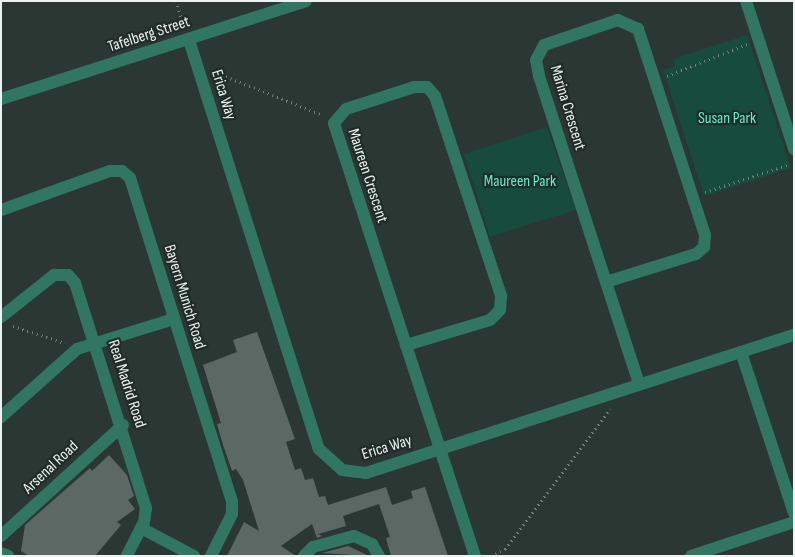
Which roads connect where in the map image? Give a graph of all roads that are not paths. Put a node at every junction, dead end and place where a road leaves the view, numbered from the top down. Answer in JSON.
{"nodes":[{"id":1,"x":306,"y":1,"type":"edge"},
{"id":2,"x":746,"y":1,"type":"edge"},
{"id":3,"x":187,"y":35,"type":"junction"},
{"id":4,"x":1,"y":99,"type":"edge"},
{"id":5,"x":794,"y":149,"type":"edge"},
{"id":6,"x":1,"y":210,"type":"edge"},
{"id":7,"x":606,"y":282,"type":"junction"},
{"id":8,"x":174,"y":319,"type":"junction"},
{"id":9,"x":5,"y":321,"type":"edge"},
{"id":10,"x":794,"y":335,"type":"edge"},
{"id":11,"x":95,"y":343,"type":"junction"},
{"id":12,"x":406,"y":345,"type":"junction"},
{"id":13,"x":741,"y":352,"type":"junction"},
{"id":14,"x":639,"y":384,"type":"junction"},
{"id":15,"x":1,"y":416,"type":"edge"},
{"id":16,"x":123,"y":425,"type":"junction"},
{"id":17,"x":440,"y":449,"type":"junction"},
{"id":18,"x":794,"y":514,"type":"edge"},
{"id":19,"x":794,"y":522,"type":"edge"},
{"id":20,"x":141,"y":528,"type":"junction"},
{"id":21,"x":1,"y":536,"type":"edge"},
{"id":22,"x":1,"y":553,"type":"edge"},
{"id":23,"x":696,"y":555,"type":"edge"},
{"id":24,"x":8,"y":556,"type":"edge"},
{"id":25,"x":127,"y":556,"type":"edge"},
{"id":26,"x":194,"y":556,"type":"edge"},
{"id":27,"x":211,"y":556,"type":"edge"},
{"id":28,"x":304,"y":556,"type":"edge"},
{"id":29,"x":379,"y":556,"type":"edge"},
{"id":30,"x":475,"y":556,"type":"edge"}],
"edges":[{"from":1,"to":3,"type":"street","name":"Tafelberg Street"},
{"from":2,"to":5,"type":"street"},
{"from":3,"to":4,"type":"street","name":"Tafelberg Street"},
{"from":3,"to":17,"type":"street","name":"Erica Way"},
{"from":6,"to":8,"type":"street","name":"Bayern Munich Road"},
{"from":7,"to":7,"type":"street","name":"Marina Crescent"},
{"from":7,"to":14,"type":"street","name":"Marina Crescent"},
{"from":8,"to":11,"type":"street"},
{"from":8,"to":27,"type":"street","name":"Bayern Munich Road"},
{"from":9,"to":11,"type":"street","name":"Real Madrid Road"},
{"from":10,"to":13,"type":"street","name":"Erica Way"},
{"from":11,"to":15,"type":"street"},
{"from":11,"to":16,"type":"street","name":"Real Madrid Road"},
{"from":12,"to":12,"type":"street","name":"Maureen Crescent"},
{"from":12,"to":17,"type":"street","name":"Maureen Crescent"},
{"from":13,"to":14,"type":"street","name":"Erica Way"},
{"from":13,"to":18,"type":"street"},
{"from":14,"to":17,"type":"street","name":"Erica Way"},
{"from":16,"to":20,"type":"street","name":"Real Madrid Road"},
{"from":16,"to":21,"type":"street","name":"Arsenal Road"},
{"from":17,"to":30,"type":"street","name":"Maureen Crescent"},
{"from":19,"to":23,"type":"street"},
{"from":20,"to":25,"type":"street","name":"Real Madrid Road"},
{"from":20,"to":26,"type":"street"},
{"from":22,"to":24,"type":"street"},
{"from":28,"to":29,"type":"street"}]}
